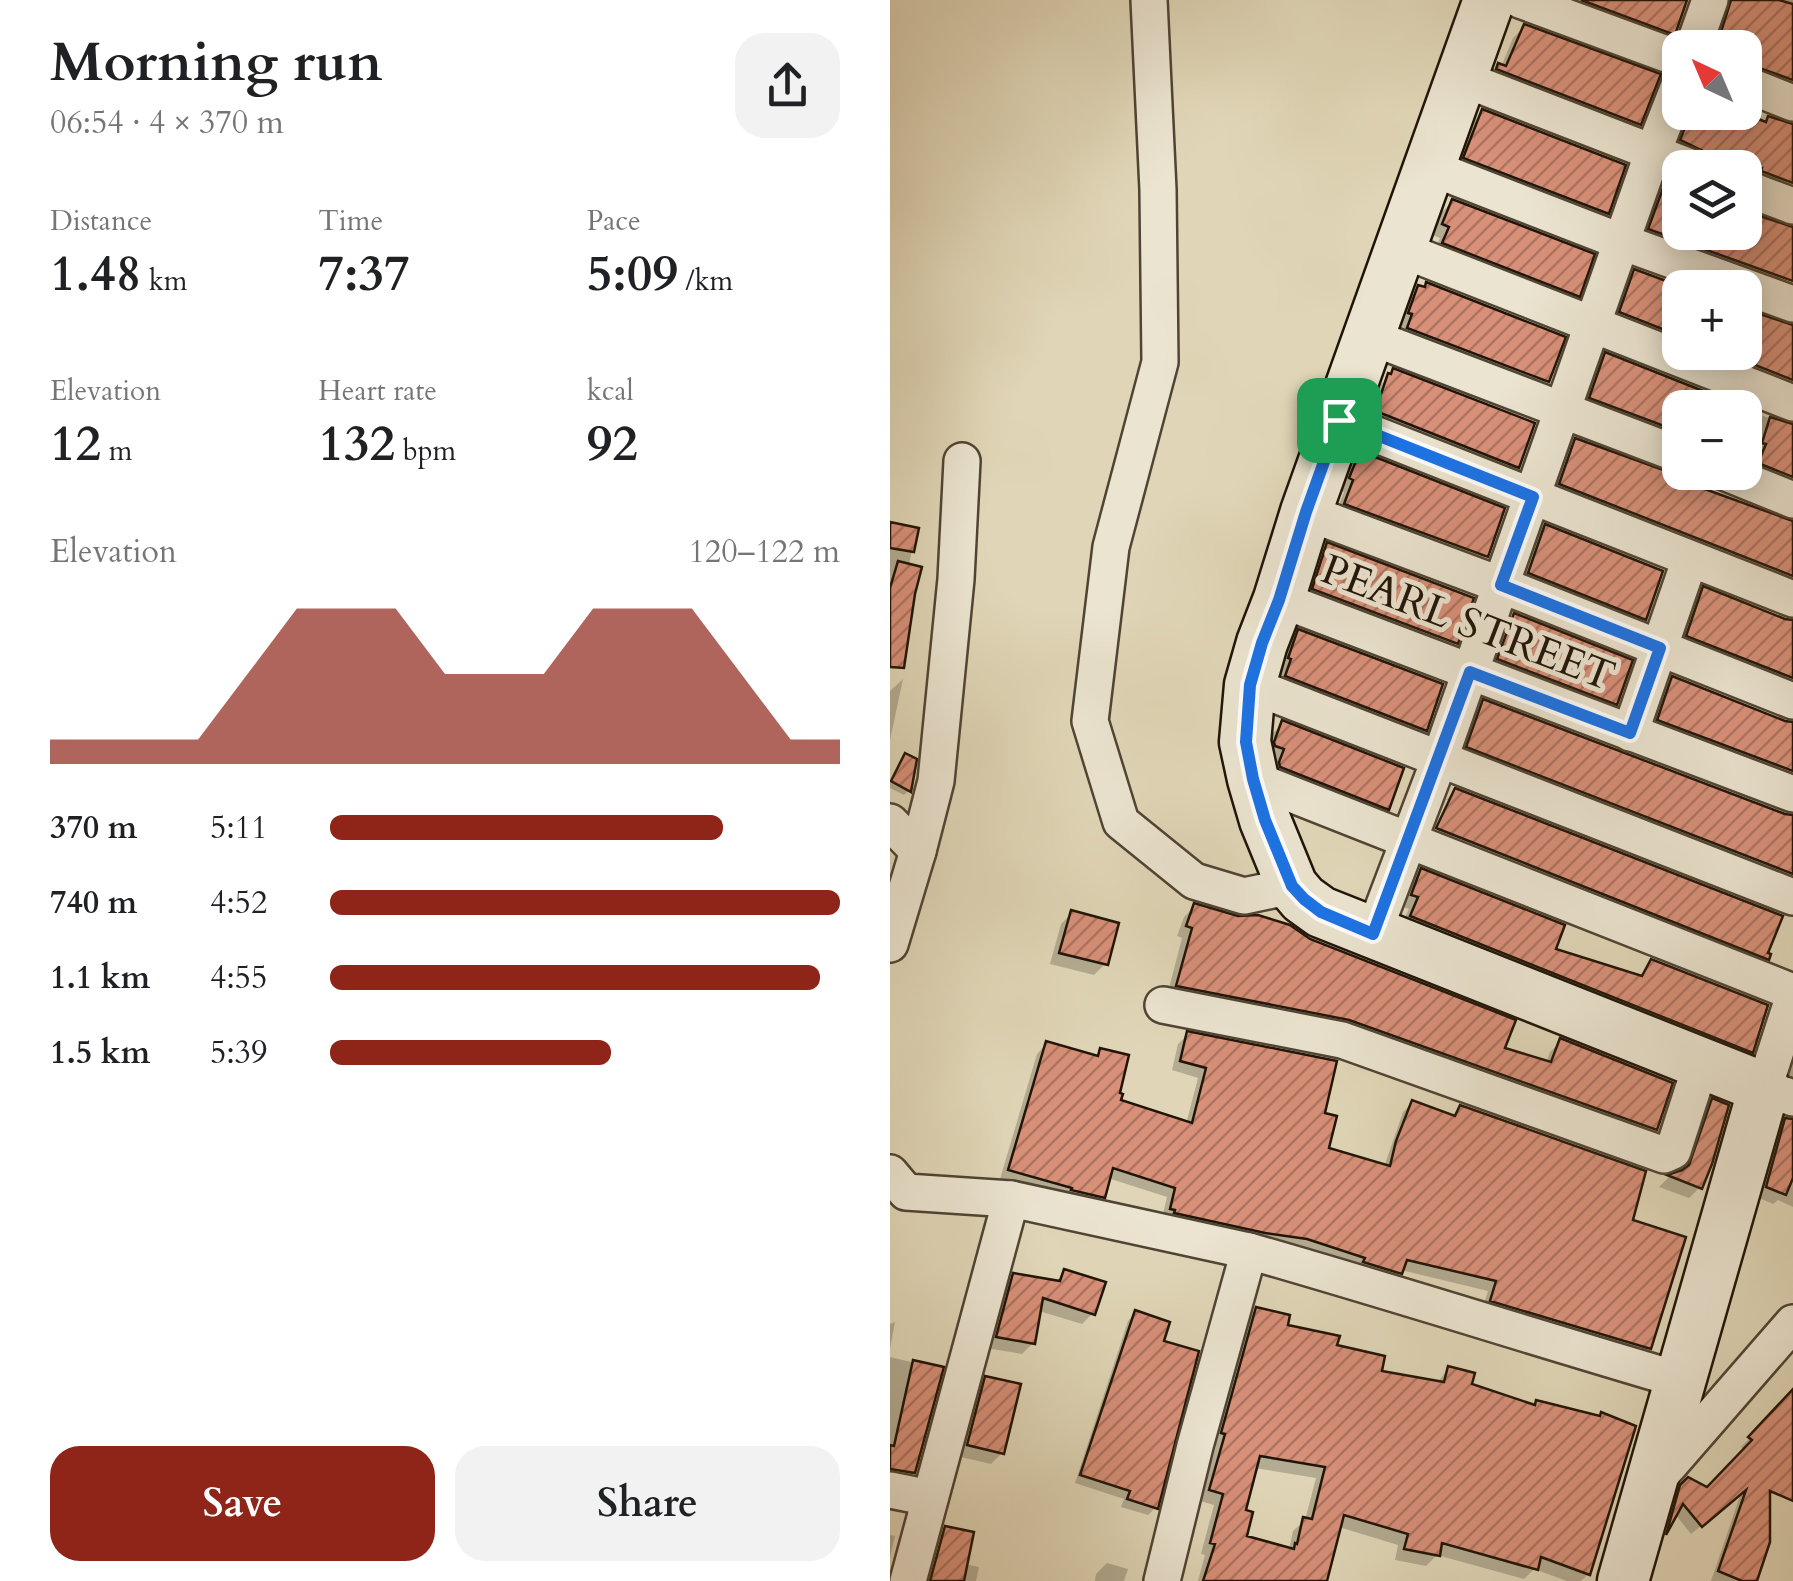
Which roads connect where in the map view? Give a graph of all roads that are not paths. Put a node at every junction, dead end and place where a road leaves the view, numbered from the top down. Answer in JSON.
{"nodes":[{"id":1,"x":1149,"y":0,"type":"edge"},
{"id":2,"x":1489,"y":0,"type":"edge"},
{"id":3,"x":1520,"y":0,"type":"edge"},
{"id":4,"x":1710,"y":0,"type":"edge"},
{"id":5,"x":1699,"y":30,"type":"edge"},
{"id":6,"x":1662,"y":52,"type":"edge"},
{"id":7,"x":1461,"y":78,"type":"junction"},
{"id":8,"x":1762,"y":91,"type":"edge"},
{"id":9,"x":1793,"y":103,"type":"edge"},
{"id":10,"x":1662,"y":129,"type":"edge"},
{"id":11,"x":1653,"y":152,"type":"junction"},
{"id":12,"x":1662,"y":156,"type":"edge"},
{"id":13,"x":1429,"y":167,"type":"junction"},
{"id":14,"x":1762,"y":194,"type":"edge"},
{"id":15,"x":1793,"y":206,"type":"edge"},
{"id":16,"x":1622,"y":242,"type":"junction"},
{"id":17,"x":1400,"y":249,"type":"junction"},
{"id":18,"x":1793,"y":304,"type":"edge"},
{"id":19,"x":1594,"y":325,"type":"junction"},
{"id":20,"x":1368,"y":336,"type":"junction"},
{"id":21,"x":1723,"y":390,"type":"edge"},
{"id":22,"x":1793,"y":402,"type":"edge"},
{"id":23,"x":1762,"y":403,"type":"edge"},
{"id":24,"x":1564,"y":410,"type":"junction"},
{"id":25,"x":1339,"y":420,"type":"junction"},
{"id":26,"x":1662,"y":448,"type":"edge"},
{"id":27,"x":962,"y":462,"type":"dead end"},
{"id":28,"x":1762,"y":487,"type":"edge"},
{"id":29,"x":1533,"y":497,"type":"junction"},
{"id":30,"x":1793,"y":500,"type":"edge"},
{"id":31,"x":1306,"y":512,"type":"junction"},
{"id":32,"x":1690,"y":559,"type":"junction"},
{"id":33,"x":1501,"y":585,"type":"junction"},
{"id":34,"x":1793,"y":599,"type":"edge"},
{"id":35,"x":1279,"y":600,"type":"junction"},
{"id":36,"x":1660,"y":648,"type":"junction"},
{"id":37,"x":1470,"y":672,"type":"junction"},
{"id":38,"x":1250,"y":685,"type":"junction"},
{"id":39,"x":1793,"y":701,"type":"edge"},
{"id":40,"x":1630,"y":733,"type":"junction"},
{"id":41,"x":1440,"y":758,"type":"junction"},
{"id":42,"x":1253,"y":779,"type":"junction"},
{"id":43,"x":1793,"y":794,"type":"edge"},
{"id":44,"x":890,"y":822,"type":"edge"},
{"id":45,"x":1408,"y":839,"type":"junction"},
{"id":46,"x":918,"y":851,"type":"junction"},
{"id":47,"x":1292,"y":886,"type":"junction"},
{"id":48,"x":1793,"y":897,"type":"edge"},
{"id":49,"x":1373,"y":934,"type":"junction"},
{"id":50,"x":890,"y":944,"type":"edge"},
{"id":51,"x":1793,"y":995,"type":"edge"},
{"id":52,"x":1164,"y":1005,"type":"dead end"},
{"id":53,"x":1701,"y":1064,"type":"junction"},
{"id":54,"x":1778,"y":1093,"type":"edge"},
{"id":55,"x":895,"y":1188,"type":"edge"},
{"id":56,"x":1010,"y":1200,"type":"junction"},
{"id":57,"x":1249,"y":1251,"type":"junction"},
{"id":58,"x":1793,"y":1323,"type":"edge"},
{"id":59,"x":1680,"y":1380,"type":"junction"},
{"id":60,"x":1649,"y":1488,"type":"junction"},
{"id":61,"x":890,"y":1490,"type":"edge"},
{"id":62,"x":930,"y":1498,"type":"junction"},
{"id":63,"x":908,"y":1581,"type":"edge"},
{"id":64,"x":1162,"y":1581,"type":"edge"},
{"id":65,"x":1623,"y":1581,"type":"edge"}],
"edges":[{"from":1,"to":47,"type":"street"},
{"from":2,"to":7,"type":"street"},
{"from":3,"to":6,"type":"street"},
{"from":4,"to":5,"type":"street"},
{"from":7,"to":11,"type":"street"},
{"from":7,"to":13,"type":"street"},
{"from":8,"to":9,"type":"street"},
{"from":10,"to":11,"type":"street"},
{"from":11,"to":12,"type":"street"},
{"from":11,"to":16,"type":"street"},
{"from":13,"to":16,"type":"street"},
{"from":13,"to":17,"type":"street"},
{"from":14,"to":15,"type":"street"},
{"from":16,"to":18,"type":"street"},
{"from":16,"to":19,"type":"street"},
{"from":17,"to":19,"type":"street"},
{"from":17,"to":20,"type":"street"},
{"from":19,"to":21,"type":"street"},
{"from":19,"to":24,"type":"street"},
{"from":20,"to":24,"type":"street"},
{"from":20,"to":25,"type":"street"},
{"from":22,"to":23,"type":"street"},
{"from":24,"to":26,"type":"street"},
{"from":24,"to":29,"type":"street"},
{"from":25,"to":29,"type":"street"},
{"from":25,"to":31,"type":"street"},
{"from":27,"to":46,"type":"street"},
{"from":28,"to":30,"type":"street"},
{"from":29,"to":32,"type":"street"},
{"from":29,"to":33,"type":"street"},
{"from":31,"to":33,"type":"street"},
{"from":31,"to":35,"type":"street"},
{"from":32,"to":34,"type":"street"},
{"from":32,"to":36,"type":"street"},
{"from":33,"to":36,"type":"street"},
{"from":33,"to":37,"type":"street"},
{"from":35,"to":37,"type":"street","name":"PEARL STREET"},
{"from":35,"to":38,"type":"street"},
{"from":36,"to":39,"type":"street"},
{"from":36,"to":40,"type":"street"},
{"from":37,"to":40,"type":"street","name":"PEARL STREET"},
{"from":37,"to":41,"type":"street"},
{"from":38,"to":41,"type":"street"},
{"from":38,"to":42,"type":"street"},
{"from":40,"to":43,"type":"street","name":"PEARL STREET"},
{"from":41,"to":45,"type":"street"},
{"from":41,"to":48,"type":"street"},
{"from":42,"to":45,"type":"street"},
{"from":42,"to":47,"type":"street"},
{"from":44,"to":46,"type":"street"},
{"from":45,"to":49,"type":"street"},
{"from":45,"to":51,"type":"street"},
{"from":46,"to":50,"type":"street"},
{"from":47,"to":49,"type":"street"},
{"from":49,"to":53,"type":"street"},
{"from":51,"to":54,"type":"street"},
{"from":52,"to":53,"type":"street"},
{"from":53,"to":54,"type":"street"},
{"from":54,"to":59,"type":"street"},
{"from":55,"to":56,"type":"street"},
{"from":56,"to":57,"type":"street"},
{"from":56,"to":62,"type":"street"},
{"from":57,"to":59,"type":"street"},
{"from":57,"to":64,"type":"street"},
{"from":58,"to":60,"type":"street"},
{"from":59,"to":60,"type":"street"},
{"from":60,"to":65,"type":"street"},
{"from":61,"to":62,"type":"street"},
{"from":62,"to":63,"type":"street"}]}
